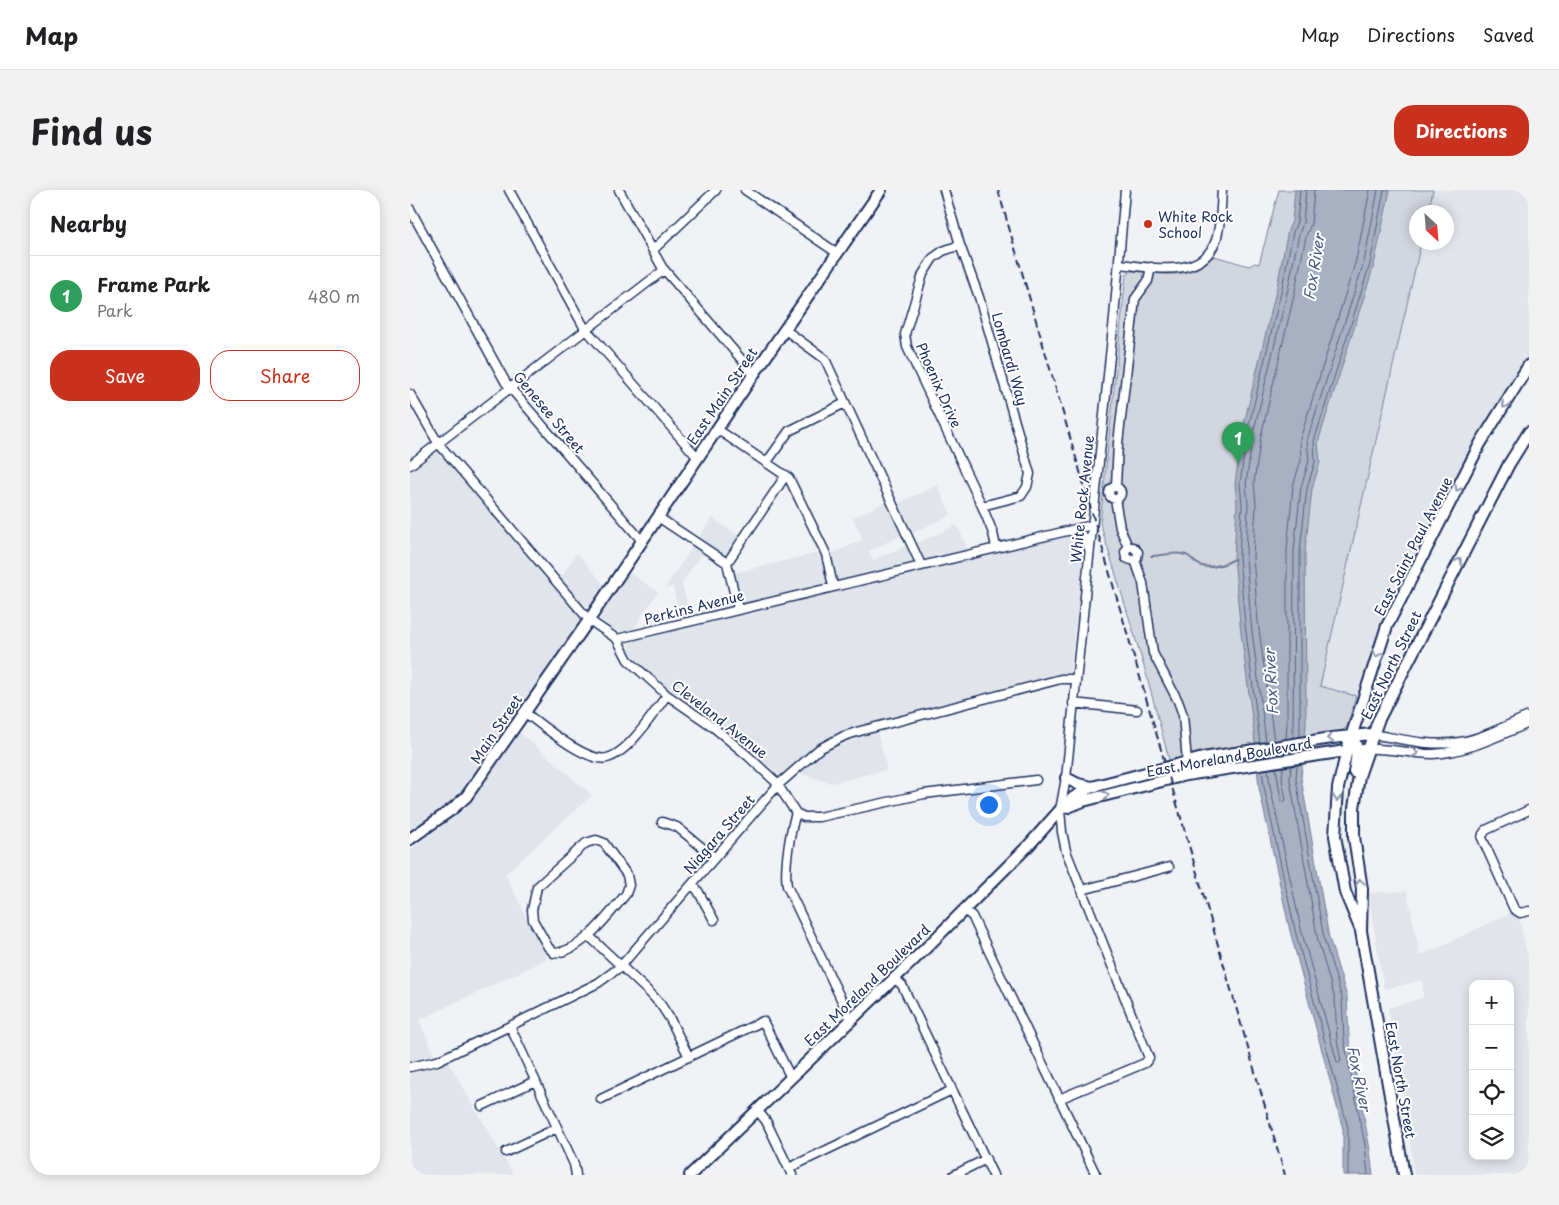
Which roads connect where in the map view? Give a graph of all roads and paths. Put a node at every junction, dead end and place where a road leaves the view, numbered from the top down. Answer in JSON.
{"nodes":[{"id":1,"x":509,"y":190,"type":"edge"},
{"id":2,"x":619,"y":190,"type":"edge"},
{"id":3,"x":716,"y":190,"type":"edge"},
{"id":4,"x":745,"y":190,"type":"edge"},
{"id":5,"x":880,"y":190,"type":"edge"},
{"id":6,"x":944,"y":190,"type":"edge"},
{"id":7,"x":1125,"y":190,"type":"edge"},
{"id":8,"x":1222,"y":190,"type":"edge"},
{"id":9,"x":410,"y":209,"type":"edge"},
{"id":10,"x":960,"y":245,"type":"junction"},
{"id":11,"x":653,"y":250,"type":"junction"},
{"id":12,"x":837,"y":253,"type":"junction"},
{"id":13,"x":1119,"y":264,"type":"junction"},
{"id":14,"x":1151,"y":267,"type":"junction"},
{"id":15,"x":664,"y":270,"type":"junction"},
{"id":16,"x":586,"y":329,"type":"junction"},
{"id":17,"x":784,"y":329,"type":"junction"},
{"id":18,"x":1529,"y":365,"type":"edge"},
{"id":19,"x":754,"y":374,"type":"junction"},
{"id":20,"x":510,"y":388,"type":"junction"},
{"id":21,"x":410,"y":394,"type":"edge"},
{"id":22,"x":846,"y":403,"type":"junction"},
{"id":23,"x":717,"y":429,"type":"junction"},
{"id":24,"x":1529,"y":432,"type":"edge"},
{"id":25,"x":438,"y":443,"type":"junction"},
{"id":26,"x":698,"y":458,"type":"junction"},
{"id":27,"x":767,"y":462,"type":"junction"},
{"id":28,"x":410,"y":464,"type":"edge"},
{"id":29,"x":786,"y":475,"type":"junction"},
{"id":30,"x":982,"y":506,"type":"junction"},
{"id":31,"x":658,"y":517,"type":"junction"},
{"id":32,"x":1092,"y":525,"type":"junction"},
{"id":33,"x":1058,"y":533,"type":"junction"},
{"id":34,"x":642,"y":540,"type":"junction"},
{"id":35,"x":996,"y":547,"type":"junction"},
{"id":36,"x":1089,"y":550,"type":"junction"},
{"id":37,"x":727,"y":563,"type":"junction"},
{"id":38,"x":921,"y":565,"type":"junction"},
{"id":39,"x":833,"y":586,"type":"junction"},
{"id":40,"x":738,"y":609,"type":"junction"},
{"id":41,"x":590,"y":620,"type":"junction"},
{"id":42,"x":617,"y":640,"type":"junction"},
{"id":43,"x":1076,"y":679,"type":"junction"},
{"id":44,"x":668,"y":695,"type":"junction"},
{"id":45,"x":1073,"y":703,"type":"junction"},
{"id":46,"x":1137,"y":710,"type":"dead end"},
{"id":47,"x":524,"y":712,"type":"junction"},
{"id":48,"x":1529,"y":716,"type":"edge"},
{"id":49,"x":1529,"y":723,"type":"edge"},
{"id":50,"x":1372,"y":734,"type":"junction"},
{"id":51,"x":1354,"y":746,"type":"junction"},
{"id":52,"x":1311,"y":749,"type":"junction"},
{"id":53,"x":1253,"y":758,"type":"junction"},
{"id":54,"x":1187,"y":762,"type":"junction"},
{"id":55,"x":1190,"y":774,"type":"junction"},
{"id":56,"x":1341,"y":774,"type":"junction"},
{"id":57,"x":1132,"y":776,"type":"junction"},
{"id":58,"x":1066,"y":778,"type":"junction"},
{"id":59,"x":1036,"y":780,"type":"dead end"},
{"id":60,"x":778,"y":785,"type":"junction"},
{"id":61,"x":1092,"y":787,"type":"junction"},
{"id":62,"x":1135,"y":788,"type":"junction"},
{"id":63,"x":1060,"y":810,"type":"junction"},
{"id":64,"x":1529,"y":810,"type":"edge"},
{"id":65,"x":796,"y":813,"type":"junction"},
{"id":66,"x":662,"y":822,"type":"dead end"},
{"id":67,"x":410,"y":839,"type":"edge"},
{"id":68,"x":1356,"y":853,"type":"junction"},
{"id":69,"x":714,"y":857,"type":"junction"},
{"id":70,"x":1169,"y":867,"type":"dead end"},
{"id":71,"x":692,"y":884,"type":"junction"},
{"id":72,"x":1082,"y":890,"type":"junction"},
{"id":73,"x":964,"y":910,"type":"junction"},
{"id":74,"x":1529,"y":911,"type":"edge"},
{"id":75,"x":714,"y":920,"type":"dead end"},
{"id":76,"x":1361,"y":931,"type":"junction"},
{"id":77,"x":589,"y":936,"type":"junction"},
{"id":78,"x":620,"y":966,"type":"junction"},
{"id":79,"x":894,"y":978,"type":"junction"},
{"id":80,"x":851,"y":1020,"type":"junction"},
{"id":81,"x":510,"y":1026,"type":"junction"},
{"id":82,"x":689,"y":1057,"type":"junction"},
{"id":83,"x":410,"y":1067,"type":"edge"},
{"id":84,"x":791,"y":1078,"type":"junction"},
{"id":85,"x":535,"y":1081,"type":"junction"},
{"id":86,"x":952,"y":1090,"type":"junction"},
{"id":87,"x":1059,"y":1098,"type":"junction"},
{"id":88,"x":601,"y":1099,"type":"dead end"},
{"id":89,"x":482,"y":1106,"type":"dead end"},
{"id":90,"x":758,"y":1110,"type":"junction"},
{"id":91,"x":557,"y":1128,"type":"junction"},
{"id":92,"x":506,"y":1152,"type":"dead end"},
{"id":93,"x":986,"y":1159,"type":"junction"},
{"id":94,"x":791,"y":1172,"type":"edge"},
{"id":95,"x":576,"y":1175,"type":"edge"},
{"id":96,"x":690,"y":1175,"type":"edge"},
{"id":97,"x":954,"y":1175,"type":"edge"},
{"id":98,"x":993,"y":1175,"type":"edge"},
{"id":99,"x":1096,"y":1175,"type":"edge"},
{"id":100,"x":1404,"y":1175,"type":"edge"}],
"edges":[{"from":1,"to":16,"type":"street"},
{"from":2,"to":11,"type":"street"},
{"from":3,"to":11,"type":"street"},
{"from":4,"to":12,"type":"street"},
{"from":5,"to":12,"type":"main road","name":"East Main Street"},
{"from":6,"to":10,"type":"street","name":"Lombardi Way"},
{"from":7,"to":13,"type":"street","name":"White Rock Avenue"},
{"from":8,"to":14,"type":"street"},
{"from":9,"to":20,"type":"street","name":"Genesee Street"},
{"from":10,"to":30,"type":"street","name":"Phoenix Drive"},
{"from":10,"to":30,"type":"street","name":"Lombardi Way"},
{"from":11,"to":15,"type":"street"},
{"from":12,"to":17,"type":"main road","name":"East Main Street"},
{"from":13,"to":14,"type":"street"},
{"from":13,"to":32,"type":"street","name":"White Rock Avenue"},
{"from":14,"to":54,"type":"street"},
{"from":15,"to":16,"type":"street"},
{"from":15,"to":19,"type":"street"},
{"from":16,"to":20,"type":"street"},
{"from":16,"to":26,"type":"street"},
{"from":17,"to":19,"type":"main road","name":"East Main Street"},
{"from":17,"to":22,"type":"street"},
{"from":18,"to":51,"type":"main road","name":"East Saint Paul Avenue","one_way":true},
{"from":19,"to":23,"type":"main road","name":"East Main Street"},
{"from":20,"to":25,"type":"street"},
{"from":20,"to":34,"type":"street","name":"Genesee Street"},
{"from":21,"to":25,"type":"street"},
{"from":22,"to":27,"type":"street"},
{"from":22,"to":38,"type":"street"},
{"from":23,"to":26,"type":"main road","name":"East Main Street"},
{"from":23,"to":27,"type":"street"},
{"from":50,"to":24,"type":"main road","name":"East North Street","one_way":true},
{"from":25,"to":28,"type":"street"},
{"from":25,"to":41,"type":"street"},
{"from":26,"to":31,"type":"main road","name":"East Main Street"},
{"from":27,"to":29,"type":"street"},
{"from":29,"to":37,"type":"street"},
{"from":29,"to":39,"type":"street"},
{"from":30,"to":35,"type":"street","name":"Phoenix Drive"},
{"from":31,"to":34,"type":"main road","name":"East Main Street"},
{"from":31,"to":37,"type":"street"},
{"from":32,"to":33,"type":"street","name":"Perkins Avenue"},
{"from":32,"to":36,"type":"street","name":"White Rock Avenue"},
{"from":33,"to":35,"type":"street","name":"Perkins Avenue"},
{"from":33,"to":36,"type":"street"},
{"from":34,"to":41,"type":"main road","name":"East Main Street"},
{"from":35,"to":38,"type":"street","name":"Perkins Avenue"},
{"from":36,"to":43,"type":"street","name":"White Rock Avenue"},
{"from":37,"to":40,"type":"street"},
{"from":38,"to":39,"type":"street","name":"Perkins Avenue"},
{"from":39,"to":40,"type":"street","name":"Perkins Avenue"},
{"from":40,"to":42,"type":"street","name":"Perkins Avenue"},
{"from":41,"to":42,"type":"street"},
{"from":41,"to":47,"type":"main road","name":"Main Street"},
{"from":42,"to":44,"type":"street","name":"Cleveland Avenue"},
{"from":43,"to":45,"type":"street","name":"White Rock Avenue"},
{"from":43,"to":60,"type":"street","name":"Niagara Street"},
{"from":44,"to":47,"type":"street"},
{"from":44,"to":60,"type":"street","name":"Cleveland Avenue"},
{"from":45,"to":46,"type":"street"},
{"from":45,"to":58,"type":"street","name":"White Rock Avenue"},
{"from":47,"to":67,"type":"main road","name":"Main Street"},
{"from":48,"to":50,"type":"street"},
{"from":51,"to":49,"type":"street","one_way":true},
{"from":50,"to":51,"type":"main road"},
{"from":50,"to":51,"type":"main road","name":"East North Street"},
{"from":51,"to":52,"type":"main road"},
{"from":51,"to":52,"type":"main road","name":"East Moreland Boulevard"},
{"from":51,"to":56,"type":"main road","name":"East North Street"},
{"from":51,"to":68,"type":"main road","name":"East North Street"},
{"from":51,"to":68,"type":"main road"},
{"from":52,"to":53,"type":"main road","name":"East Moreland Boulevard"},
{"from":52,"to":53,"type":"main road","name":"East Moreland Boulevard"},
{"from":52,"to":56,"type":"main road"},
{"from":53,"to":54,"type":"main road","name":"East Moreland Boulevard"},
{"from":53,"to":55,"type":"main road","name":"East Moreland Boulevard"},
{"from":54,"to":55,"type":"street"},
{"from":54,"to":57,"type":"main road","name":"East Moreland Boulevard"},
{"from":55,"to":62,"type":"main road","name":"East Moreland Boulevard"},
{"from":56,"to":76,"type":"main road","name":"East North Street","one_way":true},
{"from":57,"to":61,"type":"main road","name":"East Moreland Boulevard"},
{"from":57,"to":62,"type":"main road"},
{"from":58,"to":61,"type":"main road"},
{"from":58,"to":63,"type":"street","name":"White Rock Avenue"},
{"from":59,"to":65,"type":"street"},
{"from":60,"to":65,"type":"street","name":"Cleveland Avenue"},
{"from":60,"to":69,"type":"street","name":"Niagara Street"},
{"from":61,"to":63,"type":"main road","name":"East Moreland Boulevard"},
{"from":63,"to":62,"type":"main road","name":"East Moreland Boulevard","one_way":true},
{"from":63,"to":72,"type":"street","name":"White Rock Avenue"},
{"from":63,"to":73,"type":"main road","name":"East Moreland Boulevard"},
{"from":64,"to":74,"type":"street"},
{"from":65,"to":80,"type":"street"},
{"from":66,"to":69,"type":"street"},
{"from":76,"to":68,"type":"main road","name":"East North Street","one_way":true},
{"from":69,"to":71,"type":"street","name":"Niagara Street"},
{"from":70,"to":72,"type":"street"},
{"from":71,"to":75,"type":"street"},
{"from":71,"to":78,"type":"street","name":"Niagara Street"},
{"from":72,"to":87,"type":"street","name":"White Rock Avenue"},
{"from":73,"to":79,"type":"main road","name":"East Moreland Boulevard"},
{"from":73,"to":87,"type":"street"},
{"from":76,"to":100,"type":"main road","name":"East North Street"},
{"from":77,"to":77,"type":"street"},
{"from":77,"to":78,"type":"street"},
{"from":78,"to":81,"type":"street","name":"Niagara Street"},
{"from":78,"to":82,"type":"street"},
{"from":79,"to":80,"type":"main road","name":"East Moreland Boulevard"},
{"from":79,"to":86,"type":"street"},
{"from":80,"to":84,"type":"main road","name":"East Moreland Boulevard"},
{"from":81,"to":83,"type":"street","name":"Niagara Street"},
{"from":81,"to":85,"type":"street"},
{"from":82,"to":84,"type":"street"},
{"from":82,"to":88,"type":"street"},
{"from":84,"to":90,"type":"main road","name":"East Moreland Boulevard"},
{"from":85,"to":89,"type":"street"},
{"from":85,"to":91,"type":"street"},
{"from":86,"to":93,"type":"street"},
{"from":86,"to":94,"type":"street"},
{"from":87,"to":99,"type":"street"},
{"from":90,"to":94,"type":"street"},
{"from":90,"to":96,"type":"main road","name":"East Moreland Boulevard"},
{"from":91,"to":92,"type":"street"},
{"from":91,"to":95,"type":"street"},
{"from":93,"to":97,"type":"street"},
{"from":93,"to":98,"type":"street"}]}
